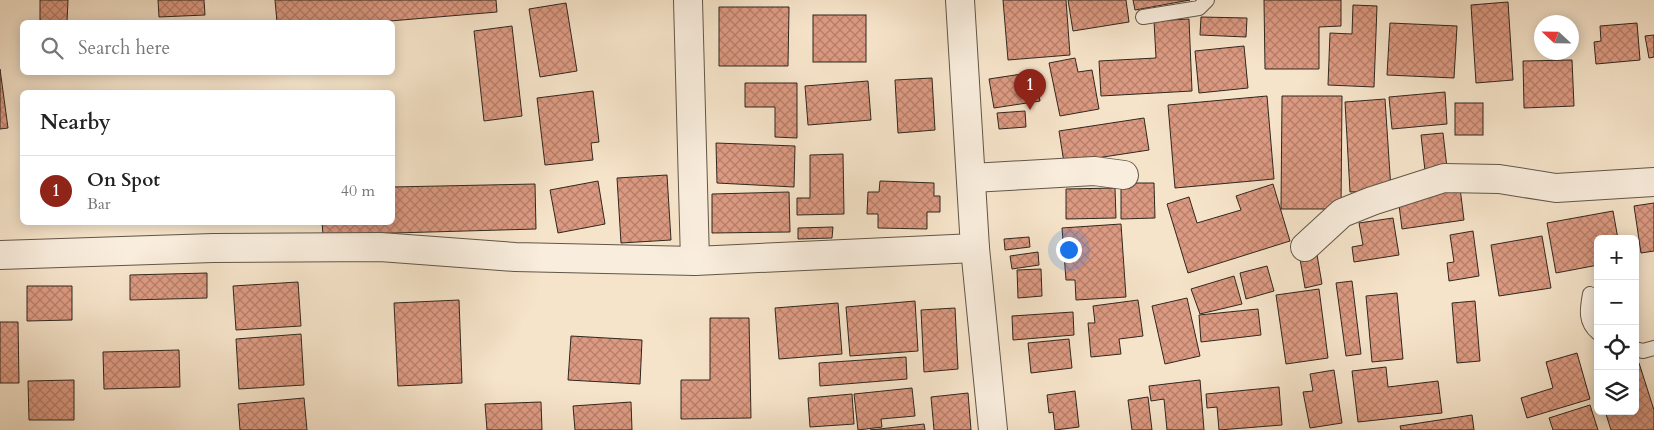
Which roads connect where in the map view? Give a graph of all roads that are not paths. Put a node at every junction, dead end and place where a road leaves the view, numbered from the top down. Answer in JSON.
{"nodes":[{"id":1,"x":688,"y":0,"type":"edge"},
{"id":2,"x":960,"y":0,"type":"edge"},
{"id":3,"x":1207,"y":0,"type":"edge"},
{"id":4,"x":1143,"y":17,"type":"dead end"},
{"id":5,"x":1124,"y":175,"type":"dead end"},
{"id":6,"x":972,"y":178,"type":"junction"},
{"id":7,"x":1654,"y":182,"type":"edge"},
{"id":8,"x":1305,"y":247,"type":"dead end"},
{"id":9,"x":975,"y":248,"type":"junction"},
{"id":10,"x":0,"y":255,"type":"edge"},
{"id":11,"x":694,"y":261,"type":"junction"},
{"id":12,"x":1590,"y":294,"type":"dead end"},
{"id":13,"x":1594,"y":330,"type":"edge"},
{"id":14,"x":1654,"y":348,"type":"edge"},
{"id":15,"x":1639,"y":350,"type":"edge"},
{"id":16,"x":993,"y":430,"type":"edge"}],
"edges":[{"from":1,"to":11,"type":"street"},
{"from":2,"to":6,"type":"street"},
{"from":3,"to":4,"type":"lane"},
{"from":5,"to":6,"type":"street"},
{"from":6,"to":9,"type":"street"},
{"from":7,"to":8,"type":"street"},
{"from":9,"to":11,"type":"street"},
{"from":9,"to":16,"type":"street"},
{"from":10,"to":11,"type":"street"},
{"from":12,"to":13,"type":"lane"},
{"from":14,"to":15,"type":"lane"}]}
